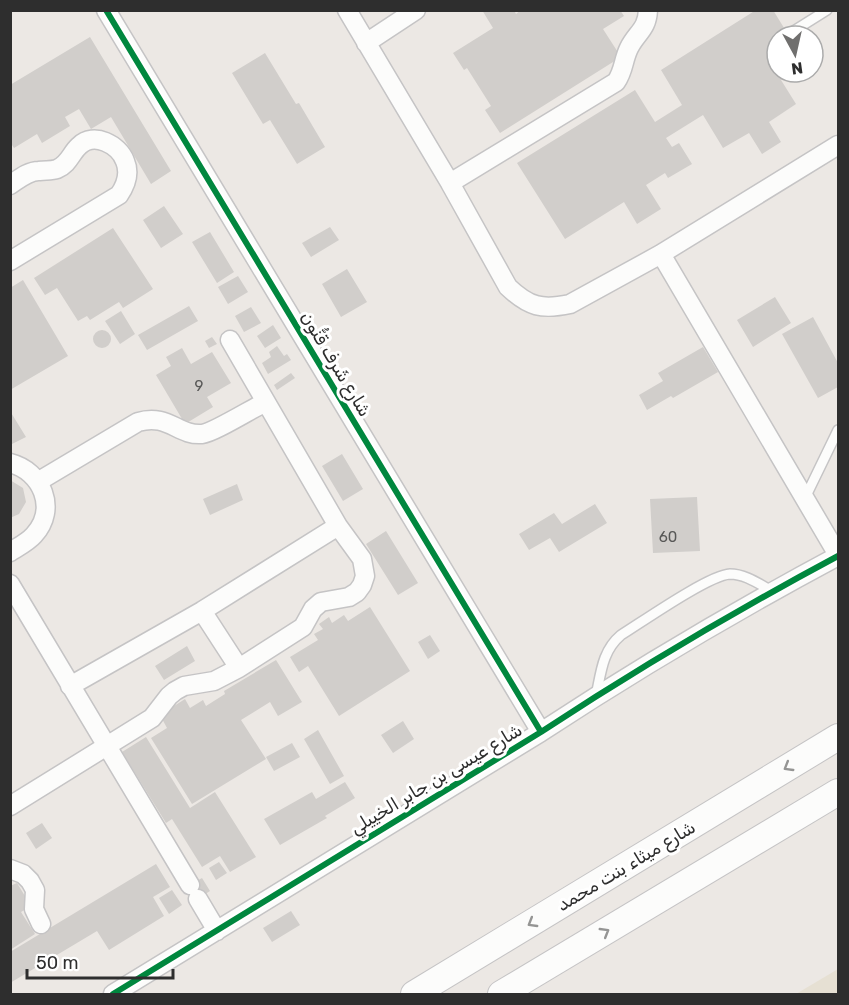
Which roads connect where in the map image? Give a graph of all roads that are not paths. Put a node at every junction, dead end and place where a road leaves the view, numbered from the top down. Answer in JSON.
{"nodes":[{"id":1,"x":106,"y":10,"type":"edge"},
{"id":2,"x":347,"y":10,"type":"edge"},
{"id":3,"x":416,"y":10,"type":"edge"},
{"id":4,"x":648,"y":10,"type":"edge"},
{"id":5,"x":827,"y":10,"type":"edge"},
{"id":6,"x":805,"y":24,"type":"edge"},
{"id":7,"x":366,"y":43,"type":"junction"},
{"id":8,"x":838,"y":146,"type":"edge"},
{"id":9,"x":450,"y":183,"type":"junction"},
{"id":10,"x":10,"y":185,"type":"edge"},
{"id":11,"x":661,"y":254,"type":"junction"},
{"id":12,"x":12,"y":258,"type":"edge"},
{"id":13,"x":230,"y":340,"type":"dead end"},
{"id":14,"x":266,"y":402,"type":"junction"},
{"id":15,"x":838,"y":430,"type":"edge"},
{"id":16,"x":10,"y":463,"type":"edge"},
{"id":17,"x":39,"y":481,"type":"junction"},
{"id":18,"x":806,"y":498,"type":"junction"},
{"id":19,"x":338,"y":526,"type":"junction"},
{"id":20,"x":10,"y":552,"type":"edge"},
{"id":21,"x":838,"y":556,"type":"edge"},
{"id":22,"x":10,"y":584,"type":"edge"},
{"id":23,"x":772,"y":591,"type":"junction"},
{"id":24,"x":202,"y":611,"type":"junction"},
{"id":25,"x":239,"y":668,"type":"junction"},
{"id":26,"x":70,"y":686,"type":"junction"},
{"id":27,"x":596,"y":696,"type":"junction"},
{"id":28,"x":541,"y":732,"type":"junction"},
{"id":29,"x":838,"y":737,"type":"edge"},
{"id":30,"x":106,"y":746,"type":"junction"},
{"id":31,"x":838,"y":792,"type":"edge"},
{"id":32,"x":10,"y":806,"type":"edge"},
{"id":33,"x":10,"y":869,"type":"edge"},
{"id":34,"x":41,"y":924,"type":"dead end"},
{"id":35,"x":217,"y":931,"type":"junction"},
{"id":36,"x":113,"y":994,"type":"edge"},
{"id":37,"x":414,"y":994,"type":"edge"},
{"id":38,"x":501,"y":994,"type":"edge"}],
"edges":[{"from":1,"to":28,"type":"street","name":"شارع شَرف قَنُّون"},
{"from":2,"to":7,"type":"street"},
{"from":3,"to":7,"type":"street"},
{"from":4,"to":9,"type":"street"},
{"from":5,"to":6,"type":"lane"},
{"from":7,"to":9,"type":"street"},
{"from":8,"to":11,"type":"street"},
{"from":9,"to":11,"type":"street"},
{"from":10,"to":12,"type":"street"},
{"from":11,"to":18,"type":"street"},
{"from":13,"to":14,"type":"street"},
{"from":14,"to":17,"type":"street"},
{"from":14,"to":19,"type":"street"},
{"from":15,"to":18,"type":"lane"},
{"from":16,"to":17,"type":"street"},
{"from":17,"to":20,"type":"street"},
{"from":18,"to":21,"type":"street"},
{"from":19,"to":24,"type":"street"},
{"from":19,"to":25,"type":"street"},
{"from":21,"to":23,"type":"street","name":"شارع عيسى بن جابر الخييلي"},
{"from":22,"to":26,"type":"street"},
{"from":23,"to":27,"type":"street","name":"شارع عيسى بن جابر الخييلي"},
{"from":23,"to":27,"type":"lane"},
{"from":24,"to":25,"type":"street"},
{"from":24,"to":26,"type":"street"},
{"from":25,"to":30,"type":"street"},
{"from":26,"to":30,"type":"street"},
{"from":27,"to":28,"type":"street","name":"شارع عيسى بن جابر الخييلي"},
{"from":28,"to":35,"type":"street","name":"شارع عيسى بن جابر الخييلي"},
{"from":29,"to":37,"type":"main road","name":"شارع ميثاء بنت محمد","one_way":true},
{"from":30,"to":32,"type":"street"},
{"from":30,"to":35,"type":"street"},
{"from":38,"to":31,"type":"main road","one_way":true},
{"from":33,"to":34,"type":"street"},
{"from":35,"to":36,"type":"street","name":"شارع عيسى بن جابر الخييلي"}]}
